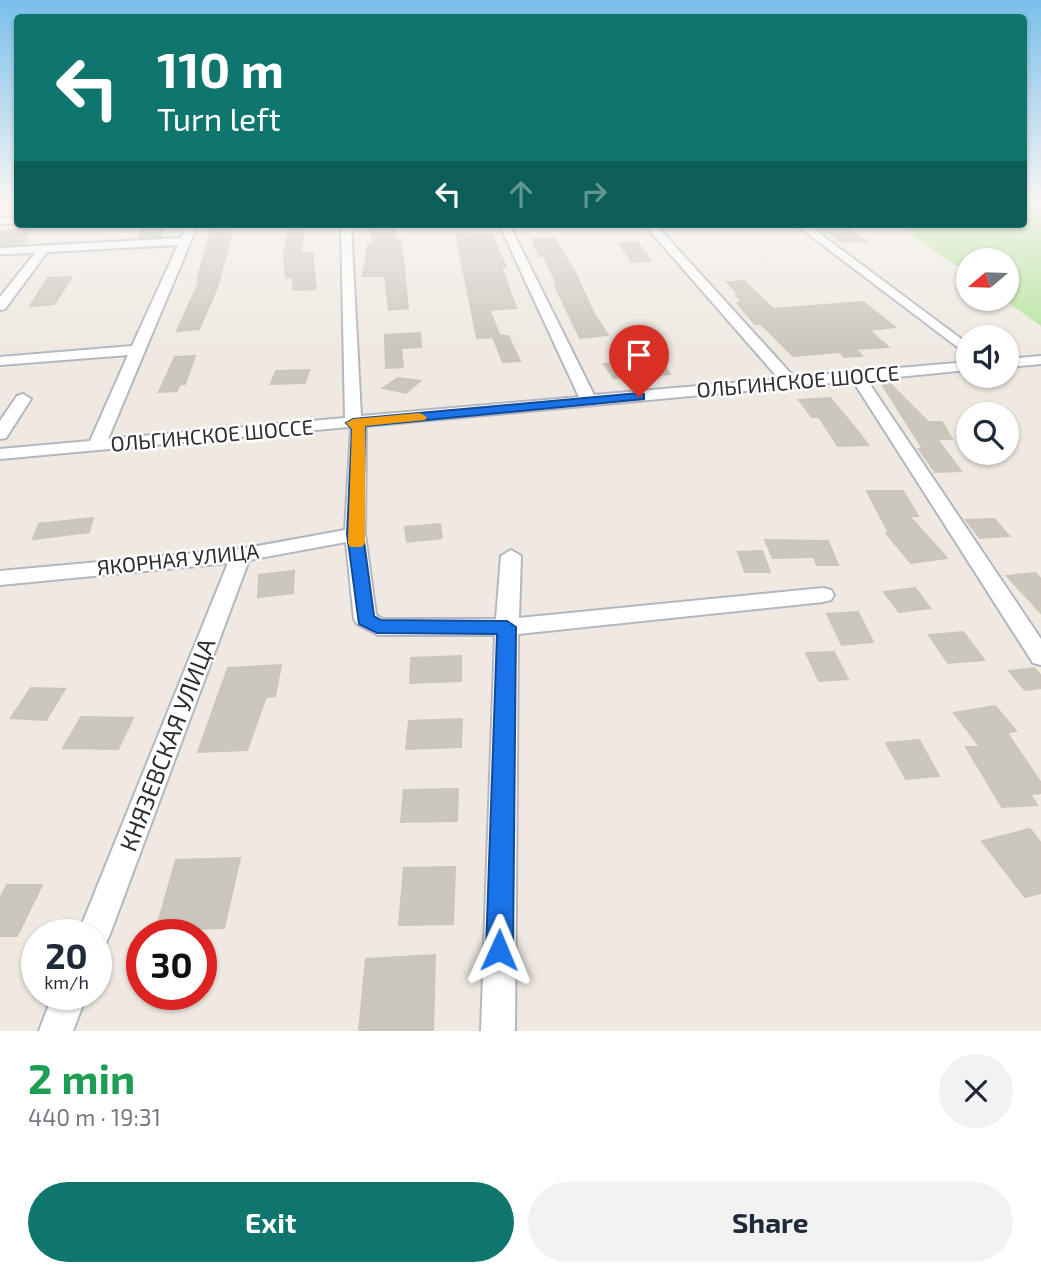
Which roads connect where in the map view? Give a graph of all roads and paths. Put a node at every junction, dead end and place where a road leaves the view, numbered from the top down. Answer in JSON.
{"nodes":[{"id":1,"x":20,"y":250,"type":"edge"},
{"id":2,"x":43,"y":250,"type":"edge"},
{"id":3,"x":181,"y":250,"type":"edge"},
{"id":4,"x":347,"y":250,"type":"edge"},
{"id":5,"x":517,"y":250,"type":"edge"},
{"id":6,"x":672,"y":250,"type":"edge"},
{"id":7,"x":835,"y":250,"type":"edge"},
{"id":8,"x":0,"y":251,"type":"edge"},
{"id":9,"x":0,"y":306,"type":"edge"},
{"id":10,"x":956,"y":342,"type":"edge"},
{"id":11,"x":139,"y":350,"type":"junction"},
{"id":12,"x":0,"y":360,"type":"edge"},
{"id":13,"x":1041,"y":360,"type":"edge"},
{"id":14,"x":1019,"y":362,"type":"edge"},
{"id":15,"x":956,"y":367,"type":"edge"},
{"id":16,"x":857,"y":376,"type":"junction"},
{"id":17,"x":790,"y":382,"type":"junction"},
{"id":18,"x":23,"y":399,"type":"dead end"},
{"id":19,"x":589,"y":401,"type":"junction"},
{"id":20,"x":353,"y":423,"type":"junction"},
{"id":21,"x":0,"y":434,"type":"edge"},
{"id":22,"x":96,"y":446,"type":"junction"},
{"id":23,"x":0,"y":454,"type":"edge"},
{"id":24,"x":355,"y":534,"type":"junction"},
{"id":25,"x":242,"y":555,"type":"junction"},
{"id":26,"x":511,"y":556,"type":"dead end"},
{"id":27,"x":0,"y":578,"type":"edge"},
{"id":28,"x":823,"y":595,"type":"dead end"},
{"id":29,"x":507,"y":627,"type":"junction"},
{"id":30,"x":1041,"y":657,"type":"edge"},
{"id":31,"x":100,"y":919,"type":"edge"},
{"id":32,"x":64,"y":1010,"type":"edge"},
{"id":33,"x":56,"y":1031,"type":"edge"},
{"id":34,"x":498,"y":1031,"type":"edge"}],
"edges":[{"from":1,"to":8,"type":"street"},
{"from":2,"to":9,"type":"street"},
{"from":3,"to":11,"type":"street"},
{"from":4,"to":20,"type":"street"},
{"from":5,"to":19,"type":"street"},
{"from":6,"to":17,"type":"street"},
{"from":7,"to":10,"type":"street"},
{"from":11,"to":12,"type":"street"},
{"from":11,"to":22,"type":"street"},
{"from":13,"to":14,"type":"street"},
{"from":15,"to":16,"type":"street","name":"ОЛЬГИНСКОЕ ШОССЕ"},
{"from":16,"to":17,"type":"street","name":"ОЛЬГИНСКОЕ ШОССЕ"},
{"from":16,"to":30,"type":"street"},
{"from":17,"to":19,"type":"street","name":"ОЛЬГИНСКОЕ ШОССЕ"},
{"from":18,"to":21,"type":"street"},
{"from":19,"to":20,"type":"street","name":"ОЛЬГИНСКОЕ ШОССЕ"},
{"from":20,"to":22,"type":"street","name":"ОЛЬГИНСКОЕ ШОССЕ"},
{"from":20,"to":24,"type":"street"},
{"from":22,"to":23,"type":"street","name":"ОЛЬГИНСКОЕ ШОССЕ"},
{"from":24,"to":25,"type":"street","name":"ЯКОРНАЯ УЛИЦА"},
{"from":24,"to":29,"type":"street"},
{"from":25,"to":27,"type":"street","name":"ЯКОРНАЯ УЛИЦА"},
{"from":25,"to":31,"type":"street","name":"КНЯЗЕВСКАЯ УЛИЦА"},
{"from":26,"to":29,"type":"street"},
{"from":28,"to":29,"type":"street"},
{"from":29,"to":34,"type":"street"},
{"from":32,"to":33,"type":"street"}]}
